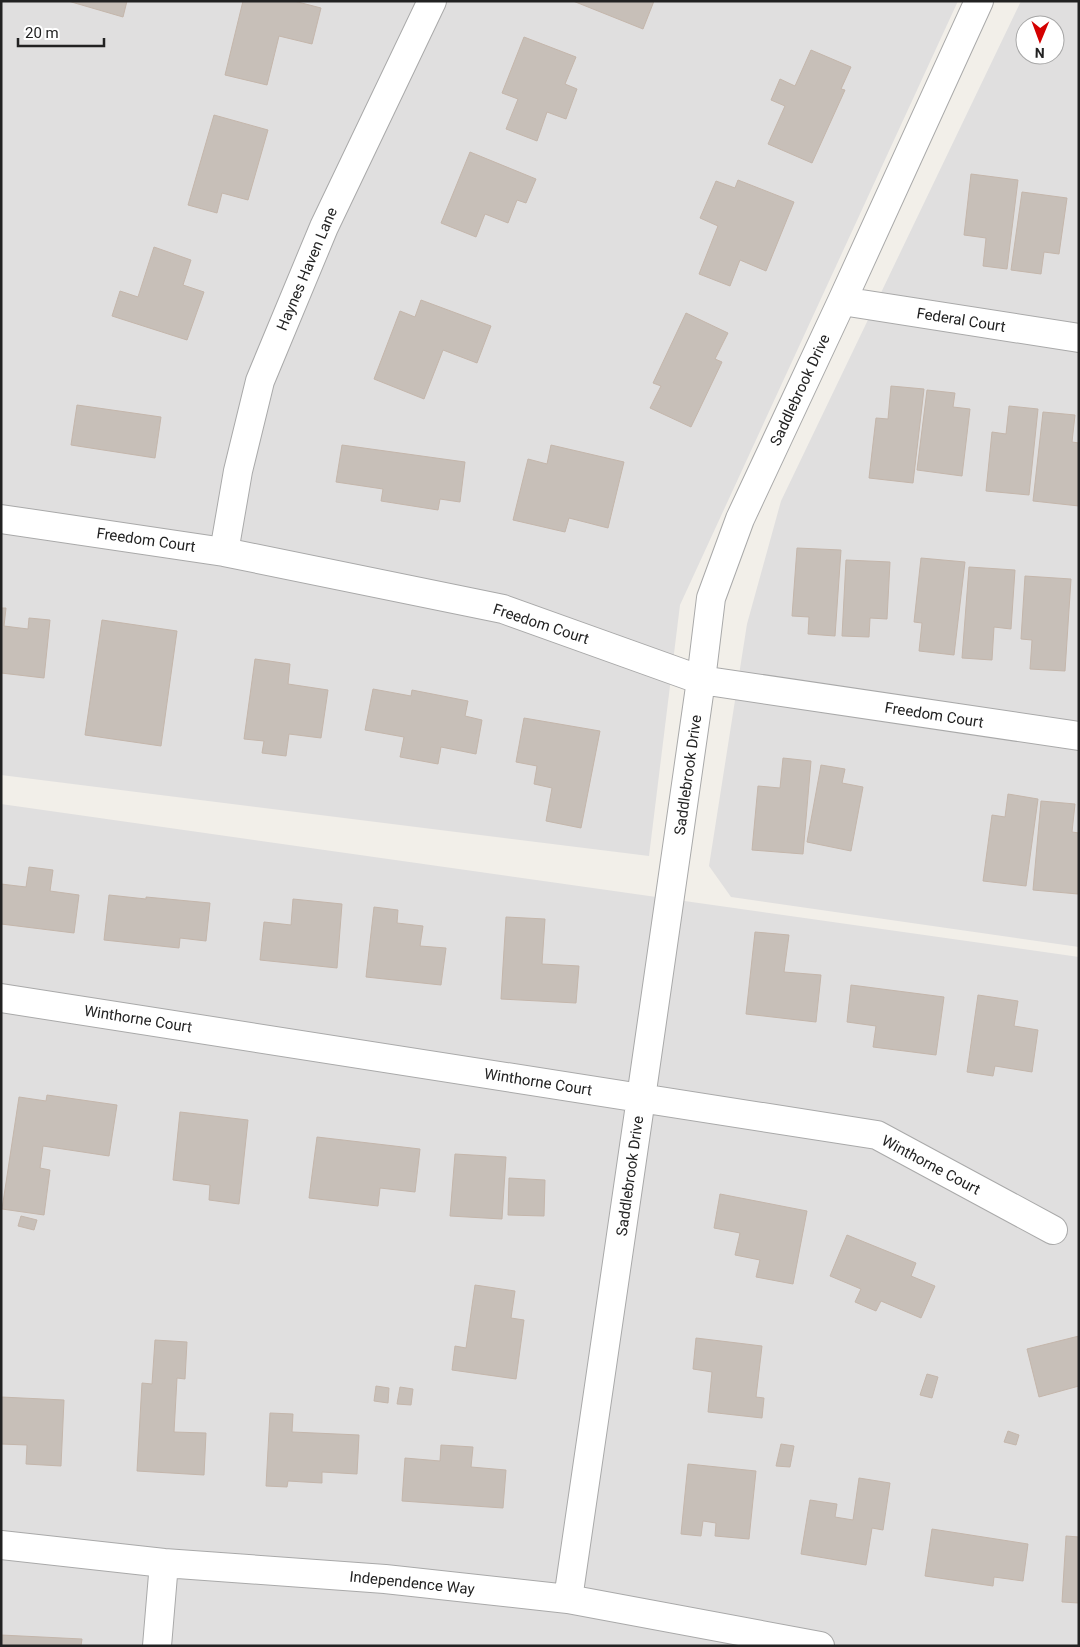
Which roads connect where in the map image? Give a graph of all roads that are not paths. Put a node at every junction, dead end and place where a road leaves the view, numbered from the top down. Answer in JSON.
{"nodes":[{"id":1,"x":432,"y":1,"type":"edge"},
{"id":2,"x":979,"y":1,"type":"edge"},
{"id":3,"x":842,"y":301,"type":"junction"},
{"id":4,"x":1079,"y":338,"type":"edge"},
{"id":5,"x":1,"y":519,"type":"edge"},
{"id":6,"x":224,"y":552,"type":"junction"},
{"id":7,"x":701,"y":680,"type":"junction"},
{"id":8,"x":1079,"y":736,"type":"edge"},
{"id":9,"x":1,"y":998,"type":"edge"},
{"id":10,"x":642,"y":1098,"type":"junction"},
{"id":11,"x":1053,"y":1230,"type":"dead end"},
{"id":12,"x":1,"y":1545,"type":"edge"},
{"id":13,"x":164,"y":1563,"type":"junction"},
{"id":14,"x":568,"y":1600,"type":"junction"},
{"id":15,"x":156,"y":1646,"type":"edge"},
{"id":16,"x":820,"y":1646,"type":"edge"}],
"edges":[{"from":1,"to":6,"type":"street","name":"Haynes Haven Lane"},
{"from":2,"to":3,"type":"street","name":"Saddlebrook Drive"},
{"from":3,"to":4,"type":"street","name":"Federal Court"},
{"from":3,"to":7,"type":"street","name":"Saddlebrook Drive"},
{"from":5,"to":6,"type":"street","name":"Freedom Court"},
{"from":6,"to":7,"type":"street","name":"Freedom Court"},
{"from":7,"to":8,"type":"street","name":"Freedom Court"},
{"from":7,"to":10,"type":"street","name":"Saddlebrook Drive"},
{"from":9,"to":10,"type":"street","name":"Winthorne Court"},
{"from":10,"to":11,"type":"street","name":"Winthorne Court"},
{"from":10,"to":14,"type":"street","name":"Saddlebrook Drive"},
{"from":12,"to":13,"type":"street","name":"Independence Way"},
{"from":13,"to":14,"type":"street","name":"Independence Way"},
{"from":13,"to":15,"type":"street"},
{"from":14,"to":16,"type":"street","name":"Independence Way"}]}
